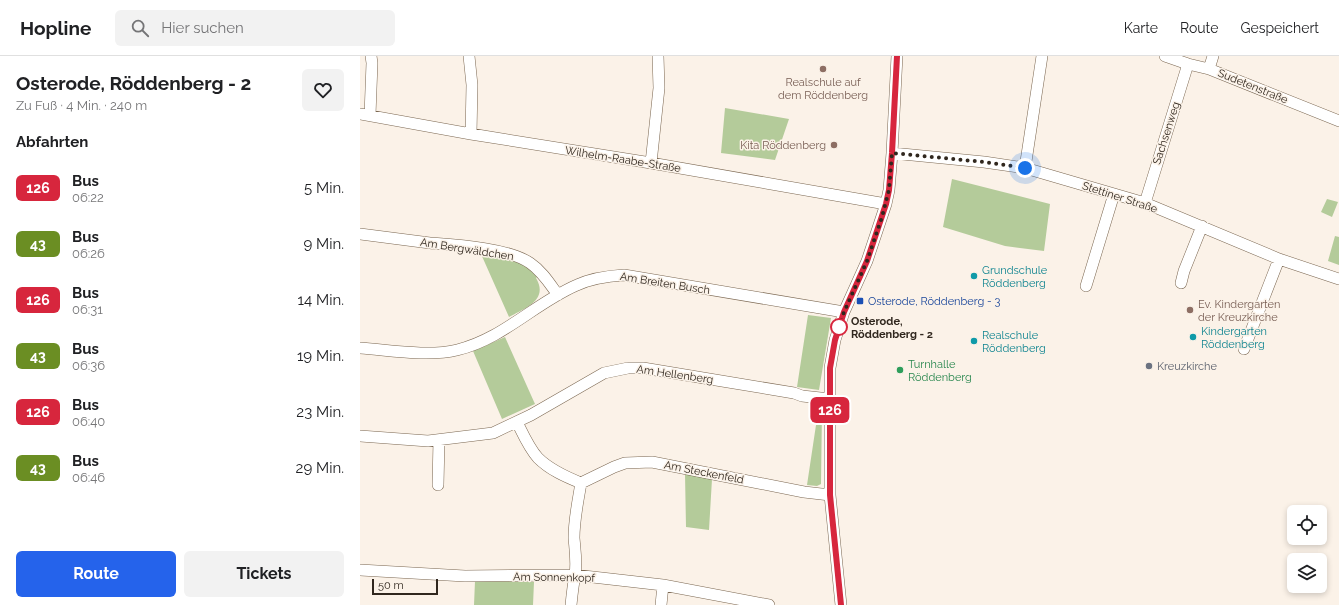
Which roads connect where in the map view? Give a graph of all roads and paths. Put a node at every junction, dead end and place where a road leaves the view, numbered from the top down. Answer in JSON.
{"nodes":[{"id":1,"x":371,"y":56,"type":"edge"},
{"id":2,"x":469,"y":56,"type":"edge"},
{"id":3,"x":658,"y":56,"type":"edge"},
{"id":4,"x":897,"y":56,"type":"edge"},
{"id":5,"x":1042,"y":56,"type":"edge"},
{"id":6,"x":1165,"y":56,"type":"edge"},
{"id":7,"x":1213,"y":56,"type":"edge"},
{"id":8,"x":1188,"y":64,"type":"junction"},
{"id":9,"x":1209,"y":69,"type":"junction"},
{"id":10,"x":365,"y":115,"type":"edge"},
{"id":11,"x":1339,"y":121,"type":"edge"},
{"id":12,"x":471,"y":134,"type":"junction"},
{"id":13,"x":892,"y":153,"type":"junction"},
{"id":14,"x":651,"y":163,"type":"junction"},
{"id":15,"x":1025,"y":168,"type":"junction"},
{"id":16,"x":1114,"y":194,"type":"junction"},
{"id":17,"x":1145,"y":203,"type":"junction"},
{"id":18,"x":886,"y":204,"type":"junction"},
{"id":19,"x":1202,"y":226,"type":"junction"},
{"id":20,"x":360,"y":234,"type":"edge"},
{"id":21,"x":1279,"y":258,"type":"junction"},
{"id":22,"x":1339,"y":279,"type":"edge"},
{"id":23,"x":1180,"y":283,"type":"dead end"},
{"id":24,"x":1086,"y":286,"type":"dead end"},
{"id":25,"x":558,"y":295,"type":"junction"},
{"id":26,"x":844,"y":312,"type":"junction"},
{"id":27,"x":360,"y":348,"type":"edge"},
{"id":28,"x":1244,"y":349,"type":"dead end"},
{"id":29,"x":830,"y":399,"type":"junction"},
{"id":30,"x":517,"y":422,"type":"junction"},
{"id":31,"x":360,"y":436,"type":"edge"},
{"id":32,"x":439,"y":440,"type":"junction"},
{"id":33,"x":582,"y":483,"type":"junction"},
{"id":34,"x":438,"y":486,"type":"dead end"},
{"id":35,"x":830,"y":495,"type":"junction"},
{"id":36,"x":360,"y":570,"type":"edge"},
{"id":37,"x":575,"y":575,"type":"junction"},
{"id":38,"x":663,"y":585,"type":"junction"},
{"id":39,"x":739,"y":602,"type":"edge"},
{"id":40,"x":571,"y":605,"type":"edge"},
{"id":41,"x":661,"y":605,"type":"edge"},
{"id":42,"x":769,"y":605,"type":"edge"},
{"id":43,"x":841,"y":605,"type":"edge"}],
"edges":[{"from":1,"to":10,"type":"street"},
{"from":2,"to":12,"type":"street"},
{"from":3,"to":14,"type":"street"},
{"from":4,"to":13,"type":"street"},
{"from":5,"to":15,"type":"street"},
{"from":6,"to":8,"type":"street","name":"Sudetenstraße"},
{"from":7,"to":9,"type":"street"},
{"from":8,"to":9,"type":"street","name":"Sudetenstraße"},
{"from":8,"to":17,"type":"street","name":"Sachsenweg"},
{"from":9,"to":11,"type":"street","name":"Sudetenstraße"},
{"from":10,"to":12,"type":"street","name":"Wilhelm-Raabe-Straße"},
{"from":12,"to":14,"type":"street","name":"Wilhelm-Raabe-Straße"},
{"from":13,"to":15,"type":"street","name":"Stettiner Straße"},
{"from":13,"to":18,"type":"street"},
{"from":14,"to":18,"type":"street","name":"Wilhelm-Raabe-Straße"},
{"from":15,"to":16,"type":"street","name":"Stettiner Straße"},
{"from":16,"to":17,"type":"street","name":"Stettiner Straße"},
{"from":16,"to":24,"type":"street"},
{"from":17,"to":19,"type":"street","name":"Stettiner Straße"},
{"from":18,"to":26,"type":"street"},
{"from":19,"to":21,"type":"street","name":"Stettiner Straße"},
{"from":19,"to":23,"type":"street"},
{"from":20,"to":25,"type":"street","name":"Am Bergwäldchen"},
{"from":21,"to":22,"type":"street","name":"Stettiner Straße"},
{"from":21,"to":28,"type":"street"},
{"from":25,"to":26,"type":"street","name":"Am Breiten Busch"},
{"from":25,"to":27,"type":"street","name":"Am Breiten Busch"},
{"from":26,"to":29,"type":"street"},
{"from":29,"to":30,"type":"street","name":"Am Hellenberg"},
{"from":29,"to":35,"type":"street"},
{"from":30,"to":32,"type":"street","name":"Am Hellenberg"},
{"from":30,"to":33,"type":"street"},
{"from":31,"to":32,"type":"street","name":"Am Hellenberg"},
{"from":32,"to":34,"type":"street"},
{"from":33,"to":35,"type":"street","name":"Am Steckenfeld"},
{"from":33,"to":37,"type":"street"},
{"from":35,"to":43,"type":"street"},
{"from":36,"to":37,"type":"street","name":"Am Sonnenkopf"},
{"from":37,"to":38,"type":"street","name":"Am Sonnenkopf"},
{"from":37,"to":40,"type":"street"},
{"from":38,"to":39,"type":"street","name":"Am Sonnenkopf"},
{"from":38,"to":41,"type":"street"},
{"from":39,"to":42,"type":"street","name":"Am Sonnenkopf"}]}
